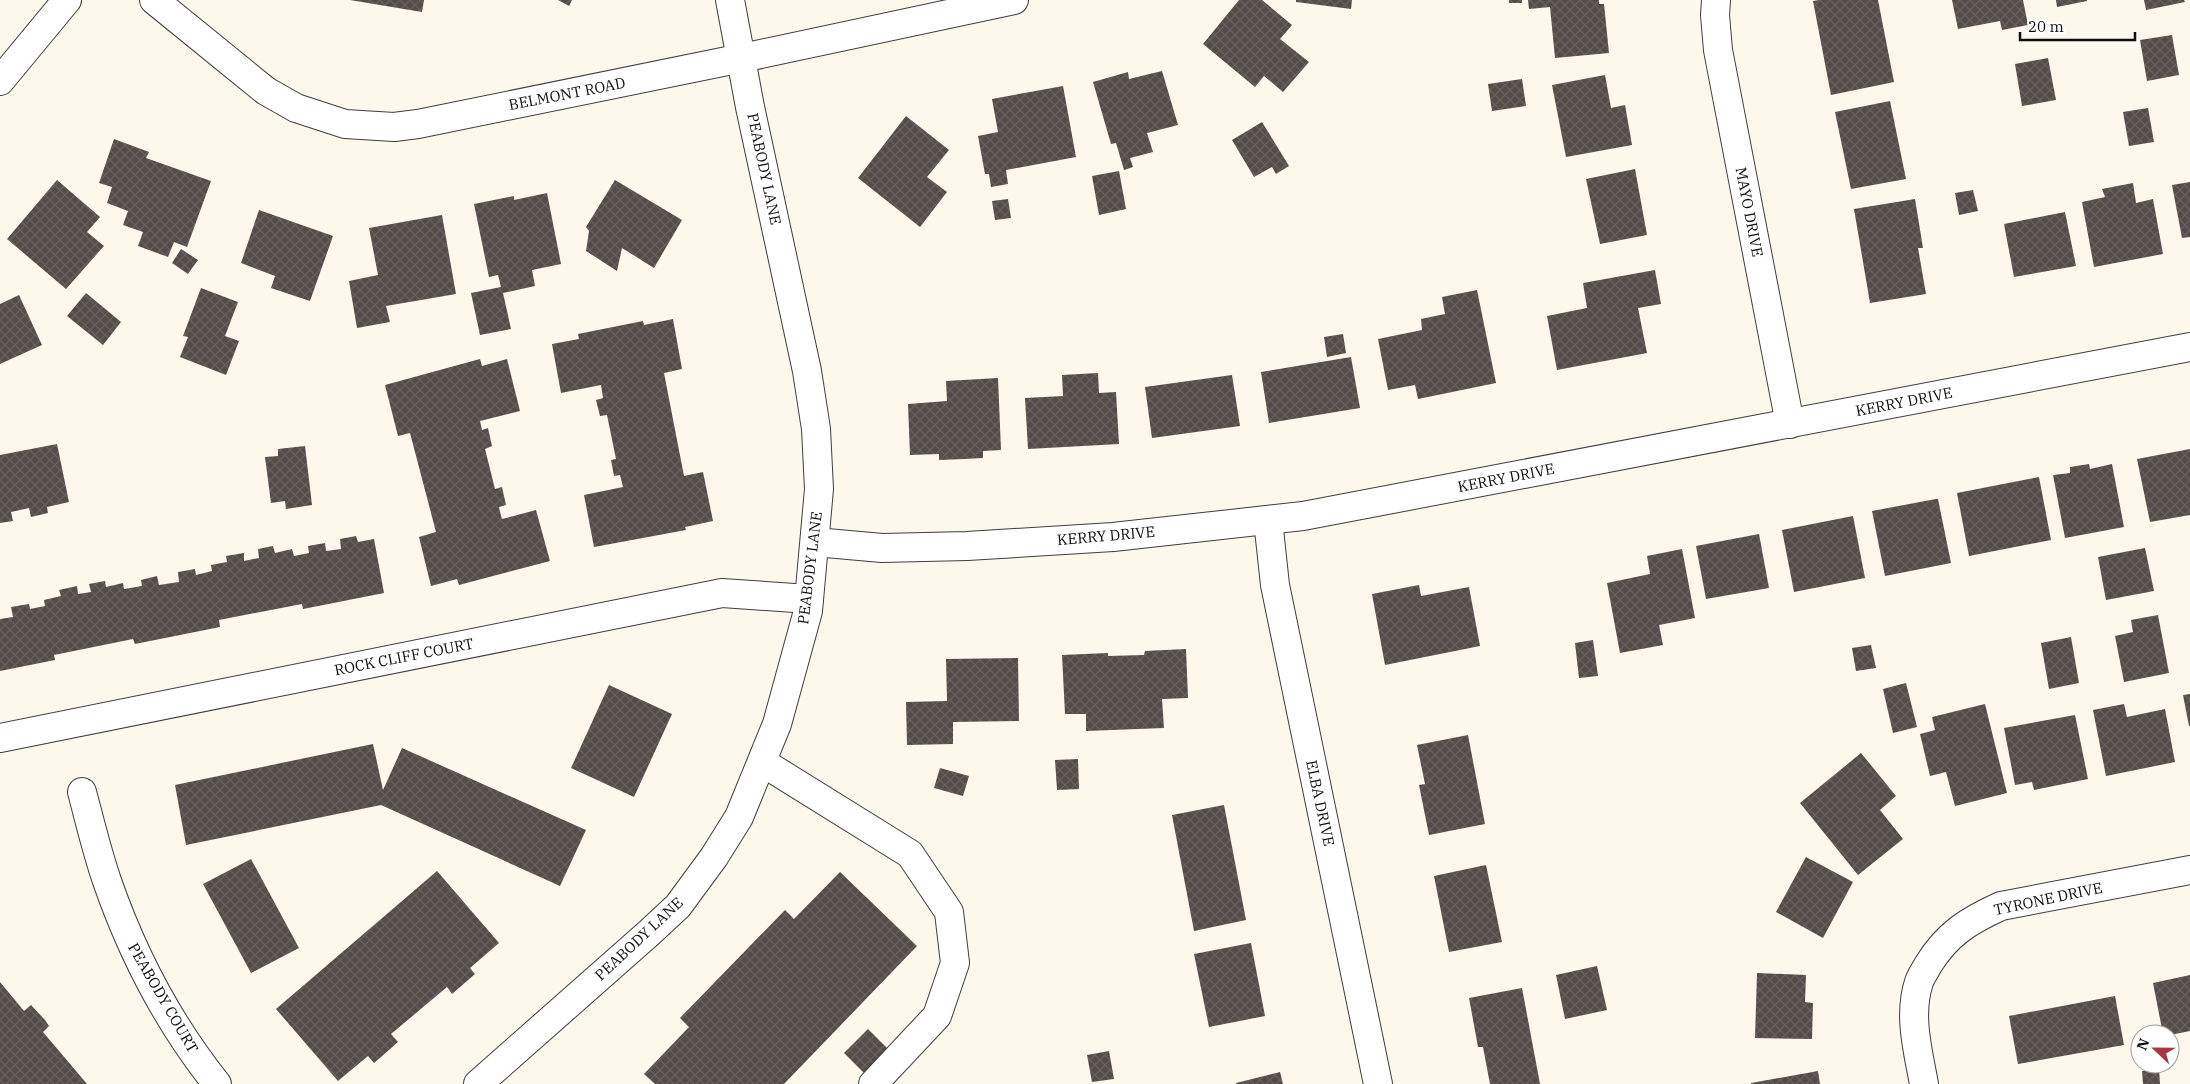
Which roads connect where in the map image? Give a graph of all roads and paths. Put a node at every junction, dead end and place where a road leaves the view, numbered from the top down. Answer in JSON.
{"nodes":[{"id":1,"x":66,"y":0,"type":"edge"},
{"id":2,"x":154,"y":0,"type":"edge"},
{"id":3,"x":730,"y":0,"type":"edge"},
{"id":4,"x":1014,"y":0,"type":"edge"},
{"id":5,"x":1716,"y":0,"type":"edge"},
{"id":6,"x":742,"y":58,"type":"junction"},
{"id":7,"x":0,"y":81,"type":"edge"},
{"id":8,"x":2190,"y":347,"type":"edge"},
{"id":9,"x":1790,"y":424,"type":"junction"},
{"id":10,"x":1268,"y":520,"type":"junction"},
{"id":11,"x":815,"y":542,"type":"junction"},
{"id":12,"x":809,"y":599,"type":"junction"},
{"id":13,"x":0,"y":738,"type":"edge"},
{"id":14,"x":762,"y":762,"type":"junction"},
{"id":15,"x":82,"y":792,"type":"dead end"},
{"id":16,"x":2190,"y":870,"type":"edge"},
{"id":17,"x":216,"y":1084,"type":"edge"},
{"id":18,"x":478,"y":1084,"type":"edge"},
{"id":19,"x":873,"y":1084,"type":"edge"},
{"id":20,"x":1378,"y":1084,"type":"edge"},
{"id":21,"x":1924,"y":1084,"type":"edge"}],
"edges":[{"from":1,"to":7,"type":"street"},
{"from":2,"to":6,"type":"street","name":"BELMONT ROAD"},
{"from":3,"to":6,"type":"street","name":"PEABODY LANE"},
{"from":4,"to":6,"type":"street","name":"BELMONT ROAD"},
{"from":5,"to":9,"type":"street","name":"MAYO DRIVE"},
{"from":6,"to":11,"type":"street","name":"PEABODY LANE"},
{"from":8,"to":9,"type":"street","name":"KERRY DRIVE"},
{"from":9,"to":10,"type":"street","name":"KERRY DRIVE"},
{"from":10,"to":11,"type":"street","name":"KERRY DRIVE"},
{"from":10,"to":20,"type":"street","name":"ELBA DRIVE"},
{"from":11,"to":12,"type":"street","name":"PEABODY LANE"},
{"from":12,"to":13,"type":"street","name":"ROCK CLIFF COURT"},
{"from":12,"to":14,"type":"street","name":"PEABODY LANE"},
{"from":14,"to":18,"type":"street","name":"PEABODY LANE"},
{"from":14,"to":19,"type":"street"},
{"from":15,"to":17,"type":"street","name":"PEABODY COURT"},
{"from":16,"to":21,"type":"street","name":"TYRONE DRIVE"}]}
